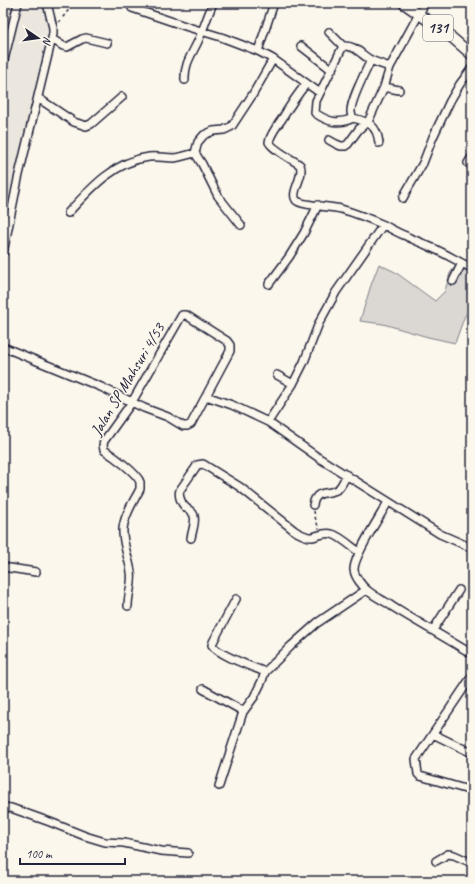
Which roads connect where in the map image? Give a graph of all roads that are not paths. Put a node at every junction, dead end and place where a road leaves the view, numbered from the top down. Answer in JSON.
{"nodes":[{"id":1,"x":18,"y":3,"type":"edge"},
{"id":2,"x":47,"y":3,"type":"edge"},
{"id":3,"x":213,"y":3,"type":"edge"},
{"id":4,"x":274,"y":3,"type":"edge"},
{"id":5,"x":403,"y":3,"type":"edge"},
{"id":6,"x":425,"y":3,"type":"edge"},
{"id":7,"x":132,"y":8,"type":"dead end"},
{"id":8,"x":419,"y":14,"type":"junction"},
{"id":9,"x":203,"y":31,"type":"junction"},
{"id":10,"x":329,"y":32,"type":"dead end"},
{"id":11,"x":52,"y":39,"type":"junction"},
{"id":12,"x":108,"y":43,"type":"dead end"},
{"id":13,"x":301,"y":46,"type":"dead end"},
{"id":14,"x":343,"y":46,"type":"junction"},
{"id":15,"x":258,"y":51,"type":"junction"},
{"id":16,"x":472,"y":56,"type":"edge"},
{"id":17,"x":273,"y":59,"type":"junction"},
{"id":18,"x":371,"y":60,"type":"junction"},
{"id":19,"x":3,"y":62,"type":"edge"},
{"id":20,"x":390,"y":68,"type":"junction"},
{"id":21,"x":472,"y":68,"type":"edge"},
{"id":22,"x":332,"y":70,"type":"junction"},
{"id":23,"x":185,"y":80,"type":"dead end"},
{"id":24,"x":306,"y":84,"type":"junction"},
{"id":25,"x":384,"y":87,"type":"junction"},
{"id":26,"x":399,"y":90,"type":"dead end"},
{"id":27,"x":320,"y":94,"type":"junction"},
{"id":28,"x":122,"y":97,"type":"dead end"},
{"id":29,"x":38,"y":98,"type":"junction"},
{"id":30,"x":352,"y":118,"type":"junction"},
{"id":31,"x":368,"y":122,"type":"junction"},
{"id":32,"x":329,"y":140,"type":"dead end"},
{"id":33,"x":379,"y":143,"type":"dead end"},
{"id":34,"x":195,"y":153,"type":"junction"},
{"id":35,"x":472,"y":157,"type":"edge"},
{"id":36,"x":468,"y":163,"type":"dead end"},
{"id":37,"x":403,"y":198,"type":"dead end"},
{"id":38,"x":318,"y":205,"type":"junction"},
{"id":39,"x":68,"y":212,"type":"dead end"},
{"id":40,"x":241,"y":225,"type":"dead end"},
{"id":41,"x":383,"y":225,"type":"junction"},
{"id":42,"x":3,"y":253,"type":"edge"},
{"id":43,"x":462,"y":263,"type":"junction"},
{"id":44,"x":472,"y":268,"type":"edge"},
{"id":45,"x":453,"y":281,"type":"dead end"},
{"id":46,"x":269,"y":284,"type":"dead end"},
{"id":47,"x":3,"y":347,"type":"edge"},
{"id":48,"x":277,"y":375,"type":"dead end"},
{"id":49,"x":293,"y":384,"type":"junction"},
{"id":50,"x":206,"y":396,"type":"junction"},
{"id":51,"x":132,"y":402,"type":"junction"},
{"id":52,"x":268,"y":422,"type":"junction"},
{"id":53,"x":347,"y":475,"type":"junction"},
{"id":54,"x":388,"y":502,"type":"junction"},
{"id":55,"x":313,"y":506,"type":"road end"},
{"id":56,"x":191,"y":538,"type":"dead end"},
{"id":57,"x":472,"y":548,"type":"edge"},
{"id":58,"x":359,"y":552,"type":"junction"},
{"id":59,"x":3,"y":567,"type":"edge"},
{"id":60,"x":36,"y":572,"type":"dead end"},
{"id":61,"x":366,"y":590,"type":"junction"},
{"id":62,"x":459,"y":590,"type":"dead end"},
{"id":63,"x":236,"y":599,"type":"dead end"},
{"id":64,"x":128,"y":606,"type":"dead end"},
{"id":65,"x":433,"y":630,"type":"junction"},
{"id":66,"x":472,"y":654,"type":"edge"},
{"id":67,"x":265,"y":672,"type":"junction"},
{"id":68,"x":472,"y":676,"type":"edge"},
{"id":69,"x":204,"y":689,"type":"dead end"},
{"id":70,"x":242,"y":712,"type":"junction"},
{"id":71,"x":433,"y":734,"type":"junction"},
{"id":72,"x":472,"y":753,"type":"edge"},
{"id":73,"x":219,"y":786,"type":"dead end"},
{"id":74,"x":472,"y":791,"type":"edge"},
{"id":75,"x":3,"y":808,"type":"edge"},
{"id":76,"x":188,"y":853,"type":"dead end"},
{"id":77,"x":436,"y":861,"type":"dead end"},
{"id":78,"x":472,"y":863,"type":"edge"}],
"edges":[{"from":1,"to":19,"type":"street"},
{"from":2,"to":11,"type":"street"},
{"from":3,"to":9,"type":"street"},
{"from":4,"to":15,"type":"street"},
{"from":5,"to":8,"type":"main road","number":"131"},
{"from":6,"to":8,"type":"street"},
{"from":7,"to":9,"type":"street"},
{"from":8,"to":16,"type":"main road","number":"131"},
{"from":8,"to":20,"type":"street"},
{"from":9,"to":15,"type":"street"},
{"from":9,"to":23,"type":"street"},
{"from":10,"to":14,"type":"street"},
{"from":11,"to":12,"type":"street"},
{"from":11,"to":29,"type":"street"},
{"from":13,"to":22,"type":"street"},
{"from":14,"to":18,"type":"street"},
{"from":14,"to":22,"type":"street"},
{"from":15,"to":17,"type":"street"},
{"from":17,"to":24,"type":"street"},
{"from":17,"to":34,"type":"street"},
{"from":18,"to":20,"type":"street"},
{"from":18,"to":30,"type":"street"},
{"from":20,"to":25,"type":"street"},
{"from":21,"to":37,"type":"street"},
{"from":22,"to":27,"type":"street"},
{"from":24,"to":27,"type":"street"},
{"from":24,"to":38,"type":"street"},
{"from":25,"to":26,"type":"street"},
{"from":25,"to":31,"type":"street"},
{"from":27,"to":30,"type":"street"},
{"from":28,"to":29,"type":"street"},
{"from":29,"to":42,"type":"street"},
{"from":30,"to":31,"type":"street"},
{"from":31,"to":32,"type":"street"},
{"from":31,"to":33,"type":"street"},
{"from":34,"to":39,"type":"street"},
{"from":34,"to":40,"type":"street"},
{"from":35,"to":36,"type":"street"},
{"from":38,"to":41,"type":"street"},
{"from":38,"to":46,"type":"street"},
{"from":41,"to":43,"type":"street"},
{"from":41,"to":49,"type":"street"},
{"from":43,"to":44,"type":"street"},
{"from":43,"to":45,"type":"street"},
{"from":47,"to":51,"type":"street"},
{"from":48,"to":49,"type":"street"},
{"from":49,"to":52,"type":"street"},
{"from":50,"to":51,"type":"street"},
{"from":50,"to":51,"type":"street","name":"Jalan SP Mahsuri 4/53"},
{"from":50,"to":52,"type":"street"},
{"from":51,"to":64,"type":"street","name":"Jalan SP Mahsuri 4/53"},
{"from":52,"to":53,"type":"street"},
{"from":53,"to":54,"type":"street"},
{"from":53,"to":55,"type":"street"},
{"from":54,"to":57,"type":"street"},
{"from":54,"to":58,"type":"street"},
{"from":56,"to":58,"type":"street"},
{"from":58,"to":61,"type":"street"},
{"from":59,"to":60,"type":"street"},
{"from":61,"to":65,"type":"street"},
{"from":61,"to":67,"type":"street"},
{"from":62,"to":65,"type":"street"},
{"from":63,"to":67,"type":"street"},
{"from":65,"to":66,"type":"street"},
{"from":67,"to":70,"type":"street"},
{"from":68,"to":71,"type":"street"},
{"from":69,"to":70,"type":"street"},
{"from":70,"to":73,"type":"street"},
{"from":71,"to":72,"type":"street"},
{"from":71,"to":74,"type":"street"},
{"from":75,"to":76,"type":"street"},
{"from":77,"to":78,"type":"street"}]}
